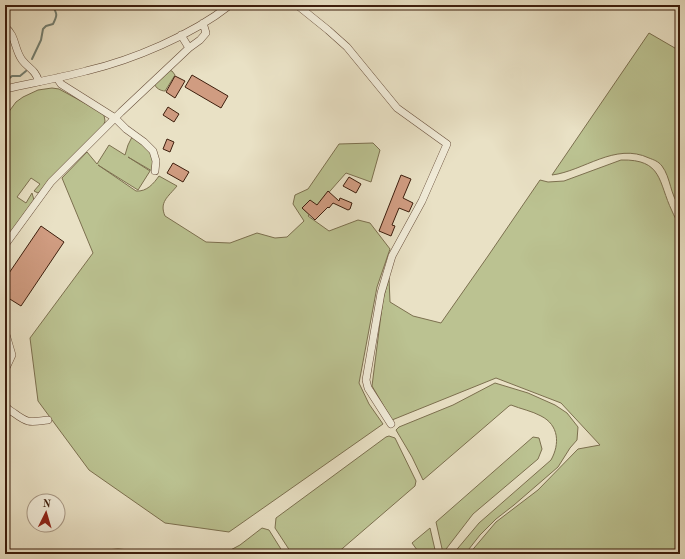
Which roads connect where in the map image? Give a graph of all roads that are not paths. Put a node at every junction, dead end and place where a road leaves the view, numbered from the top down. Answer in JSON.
{"nodes":[{"id":1,"x":230,"y":5,"type":"edge"},
{"id":2,"x":297,"y":5,"type":"edge"},
{"id":3,"x":203,"y":23,"type":"junction"},
{"id":4,"x":5,"y":26,"type":"edge"},
{"id":5,"x":181,"y":35,"type":"junction"},
{"id":6,"x":189,"y":48,"type":"junction"},
{"id":7,"x":57,"y":78,"type":"junction"},
{"id":8,"x":39,"y":82,"type":"junction"},
{"id":9,"x":5,"y":89,"type":"edge"},
{"id":10,"x":115,"y":118,"type":"junction"},
{"id":11,"x":156,"y":171,"type":"dead end"},
{"id":12,"x":5,"y":245,"type":"edge"},
{"id":13,"x":5,"y":331,"type":"edge"},
{"id":14,"x":5,"y":370,"type":"edge"},
{"id":15,"x":5,"y":404,"type":"edge"},
{"id":16,"x":48,"y":420,"type":"dead end"},
{"id":17,"x":390,"y":424,"type":"dead end"}],
"edges":[{"from":1,"to":3,"type":"street"},
{"from":2,"to":17,"type":"street"},
{"from":3,"to":5,"type":"street"},
{"from":3,"to":6,"type":"street"},
{"from":4,"to":8,"type":"street"},
{"from":5,"to":6,"type":"street"},
{"from":5,"to":7,"type":"street"},
{"from":6,"to":10,"type":"street"},
{"from":7,"to":8,"type":"street"},
{"from":7,"to":10,"type":"street"},
{"from":8,"to":9,"type":"street"},
{"from":10,"to":11,"type":"street"},
{"from":10,"to":12,"type":"street"},
{"from":13,"to":14,"type":"street"},
{"from":15,"to":16,"type":"street"}]}
